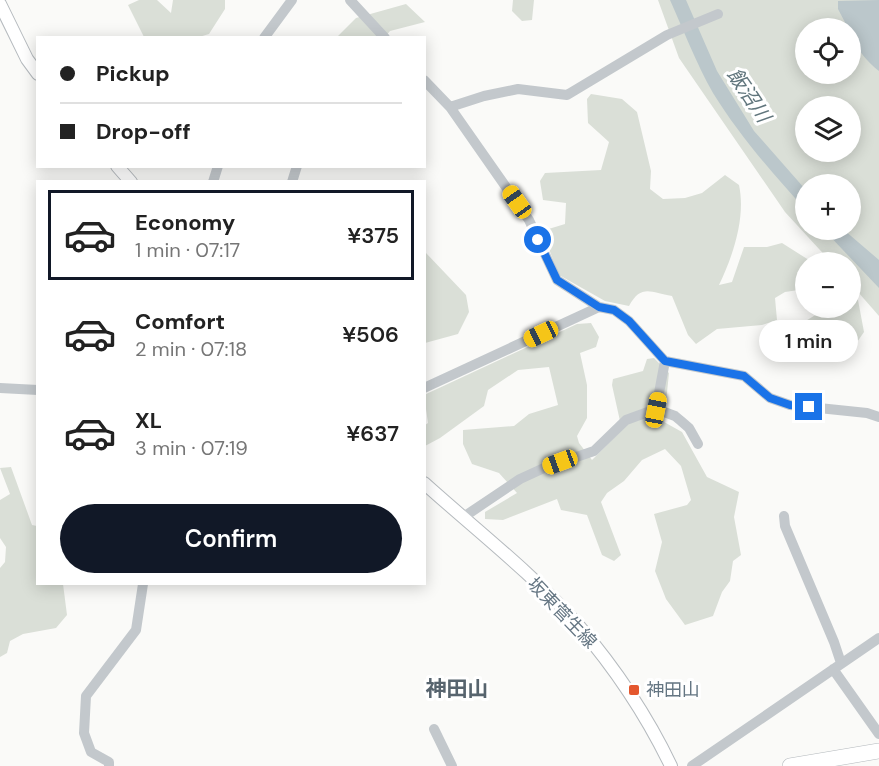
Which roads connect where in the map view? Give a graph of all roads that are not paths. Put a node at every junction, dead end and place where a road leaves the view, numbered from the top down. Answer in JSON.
{"nodes":[{"id":1,"x":292,"y":0,"type":"edge"},
{"id":2,"x":350,"y":0,"type":"edge"},
{"id":3,"x":0,"y":4,"type":"edge"},
{"id":4,"x":716,"y":15,"type":"dead end"},
{"id":5,"x":3,"y":18,"type":"edge"},
{"id":6,"x":265,"y":36,"type":"edge"},
{"id":7,"x":383,"y":36,"type":"edge"},
{"id":8,"x":36,"y":71,"type":"edge"},
{"id":9,"x":426,"y":82,"type":"edge"},
{"id":10,"x":450,"y":107,"type":"junction"},
{"id":11,"x":119,"y":168,"type":"edge"},
{"id":12,"x":129,"y":180,"type":"edge"},
{"id":13,"x":599,"y":307,"type":"junction"},
{"id":14,"x":665,"y":361,"type":"junction"},
{"id":15,"x":426,"y":387,"type":"edge"},
{"id":16,"x":0,"y":388,"type":"edge"},
{"id":17,"x":36,"y":390,"type":"edge"},
{"id":18,"x":656,"y":410,"type":"junction"},
{"id":19,"x":879,"y":417,"type":"edge"},
{"id":20,"x":698,"y":444,"type":"dead end"},
{"id":21,"x":426,"y":485,"type":"edge"},
{"id":22,"x":784,"y":516,"type":"dead end"},
{"id":23,"x":464,"y":519,"type":"junction"},
{"id":24,"x":143,"y":585,"type":"edge"},
{"id":25,"x":879,"y":638,"type":"edge"},
{"id":26,"x":837,"y":666,"type":"junction"},
{"id":27,"x":434,"y":729,"type":"dead end"},
{"id":28,"x":879,"y":734,"type":"edge"},
{"id":29,"x":879,"y":751,"type":"edge"},
{"id":30,"x":827,"y":763,"type":"edge"},
{"id":31,"x":109,"y":766,"type":"edge"},
{"id":32,"x":452,"y":766,"type":"edge"},
{"id":33,"x":670,"y":766,"type":"edge"},
{"id":34,"x":692,"y":766,"type":"edge"},
{"id":35,"x":789,"y":766,"type":"edge"}],
"edges":[{"from":1,"to":6,"type":"street"},
{"from":2,"to":7,"type":"street"},
{"from":3,"to":5,"type":"main road"},
{"from":4,"to":10,"type":"street"},
{"from":5,"to":8,"type":"main road"},
{"from":9,"to":10,"type":"street"},
{"from":10,"to":13,"type":"street"},
{"from":11,"to":12,"type":"main road"},
{"from":13,"to":14,"type":"street"},
{"from":13,"to":15,"type":"street"},
{"from":14,"to":18,"type":"street"},
{"from":14,"to":19,"type":"street"},
{"from":16,"to":17,"type":"street"},
{"from":18,"to":20,"type":"street"},
{"from":18,"to":23,"type":"street"},
{"from":21,"to":23,"type":"main road","name":"坂東菅生線"},
{"from":22,"to":26,"type":"street"},
{"from":23,"to":33,"type":"main road","name":"坂東菅生線"},
{"from":24,"to":31,"type":"street"},
{"from":25,"to":26,"type":"street"},
{"from":26,"to":28,"type":"street"},
{"from":26,"to":34,"type":"street"},
{"from":27,"to":32,"type":"street"},
{"from":29,"to":30,"type":"highway"},
{"from":30,"to":35,"type":"highway"}]}
